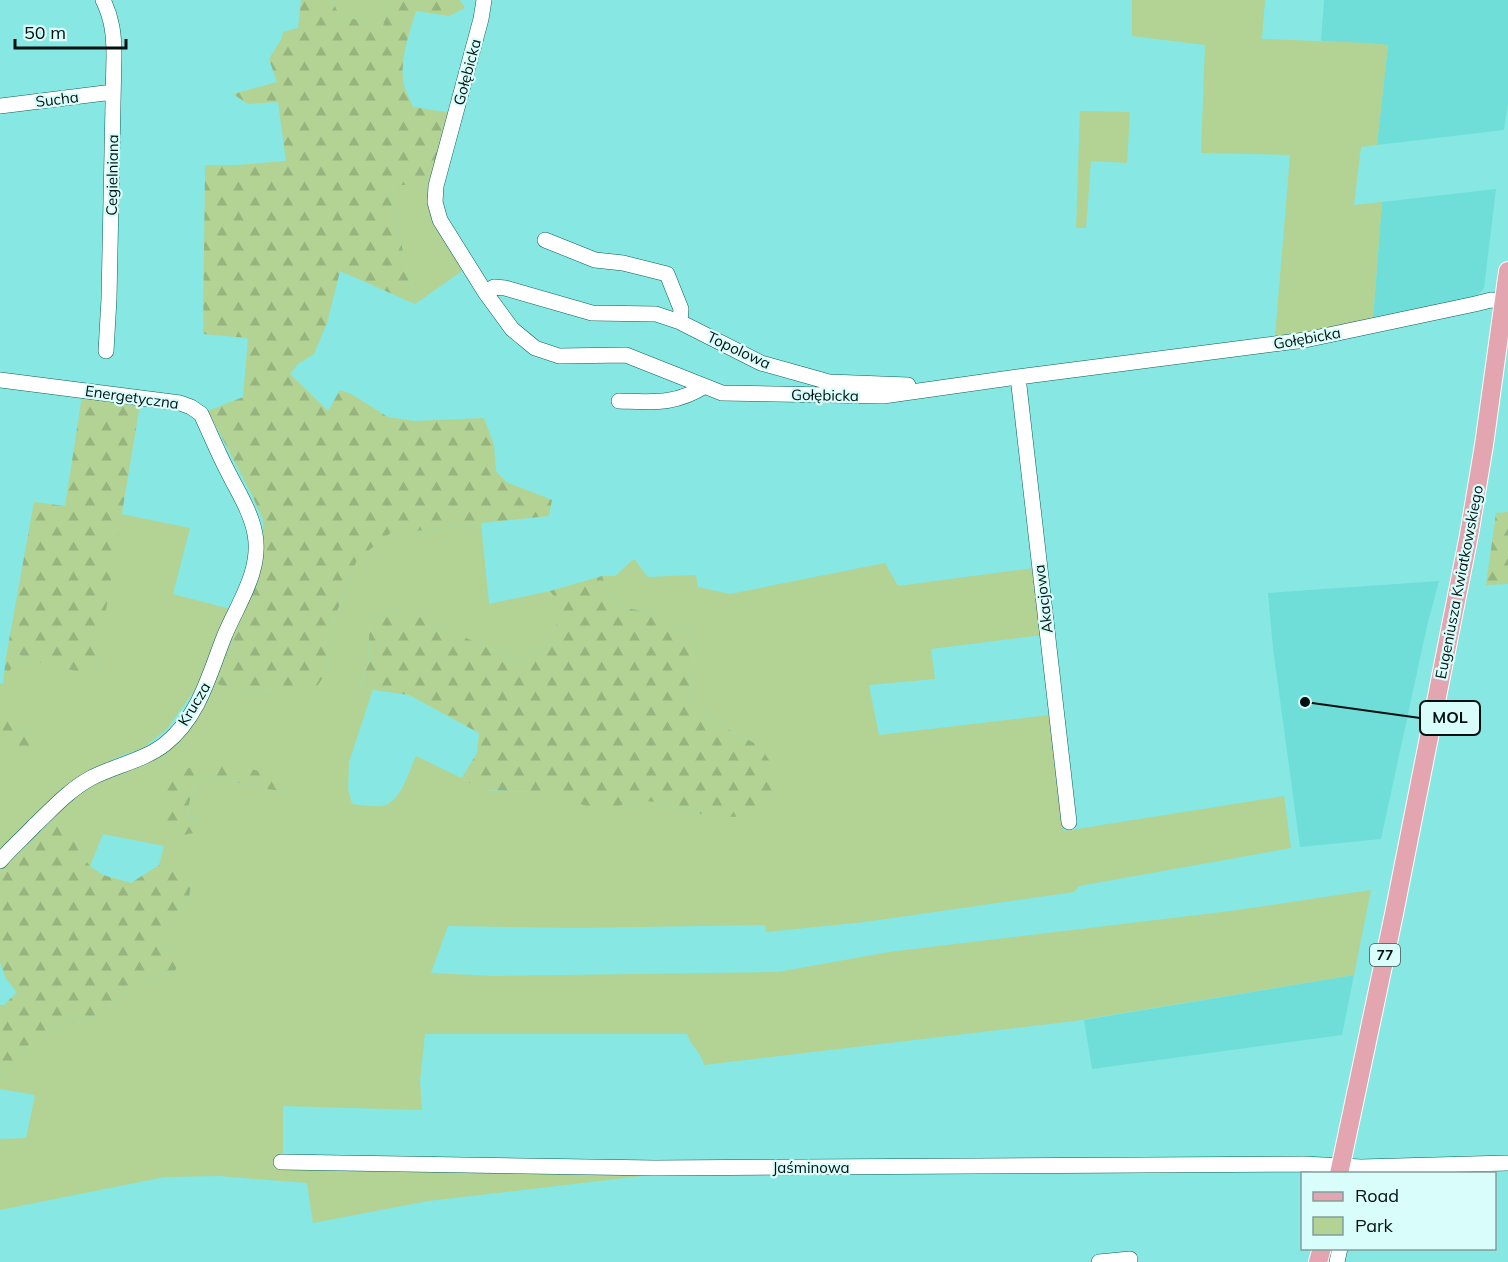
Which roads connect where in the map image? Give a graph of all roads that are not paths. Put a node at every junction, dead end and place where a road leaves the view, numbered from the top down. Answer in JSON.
{"nodes":[{"id":1,"x":104,"y":0,"type":"edge"},
{"id":2,"x":484,"y":0,"type":"edge"},
{"id":3,"x":113,"y":92,"type":"junction"},
{"id":4,"x":0,"y":106,"type":"edge"},
{"id":5,"x":545,"y":240,"type":"dead end"},
{"id":6,"x":1506,"y":287,"type":"edge"},
{"id":7,"x":485,"y":292,"type":"junction"},
{"id":8,"x":680,"y":322,"type":"junction"},
{"id":9,"x":106,"y":351,"type":"dead end"},
{"id":10,"x":1018,"y":377,"type":"junction"},
{"id":11,"x":0,"y":380,"type":"edge"},
{"id":12,"x":705,"y":386,"type":"junction"},
{"id":13,"x":941,"y":388,"type":"junction"},
{"id":14,"x":619,"y":401,"type":"dead end"},
{"id":15,"x":226,"y":468,"type":"joint"},
{"id":16,"x":1069,"y":822,"type":"dead end"},
{"id":17,"x":0,"y":861,"type":"edge"},
{"id":18,"x":281,"y":1162,"type":"dead end"},
{"id":19,"x":1508,"y":1163,"type":"edge"},
{"id":20,"x":1340,"y":1170,"type":"edge"},
{"id":21,"x":1361,"y":1170,"type":"edge"},
{"id":22,"x":1130,"y":1259,"type":"dead end"},
{"id":23,"x":1100,"y":1262,"type":"edge"}],
"edges":[{"from":1,"to":3,"type":"street","name":"Cegielniana"},
{"from":2,"to":7,"type":"street","name":"Gołębicka"},
{"from":3,"to":4,"type":"street","name":"Sucha"},
{"from":3,"to":9,"type":"street","name":"Cegielniana"},
{"from":5,"to":8,"type":"street"},
{"from":6,"to":10,"type":"street","name":"Gołębicka"},
{"from":6,"to":20,"type":"main road","name":"Eugeniusza Kwiatkowskiego","number":"77"},
{"from":7,"to":8,"type":"street","name":"Topolowa"},
{"from":7,"to":12,"type":"street","name":"Gołębicka"},
{"from":8,"to":13,"type":"street","name":"Topolowa"},
{"from":10,"to":13,"type":"street","name":"Gołębicka"},
{"from":10,"to":16,"type":"street","name":"Akacjowa"},
{"from":11,"to":15,"type":"street","name":"Energetyczna"},
{"from":12,"to":13,"type":"street","name":"Gołębicka"},
{"from":12,"to":14,"type":"street"},
{"from":15,"to":17,"type":"street","name":"Krucza"},
{"from":18,"to":20,"type":"street","name":"Jaśminowa"},
{"from":19,"to":21,"type":"street","name":"Jaśminowa"},
{"from":20,"to":21,"type":"street","name":"Jaśminowa"},
{"from":22,"to":23,"type":"street"}]}
